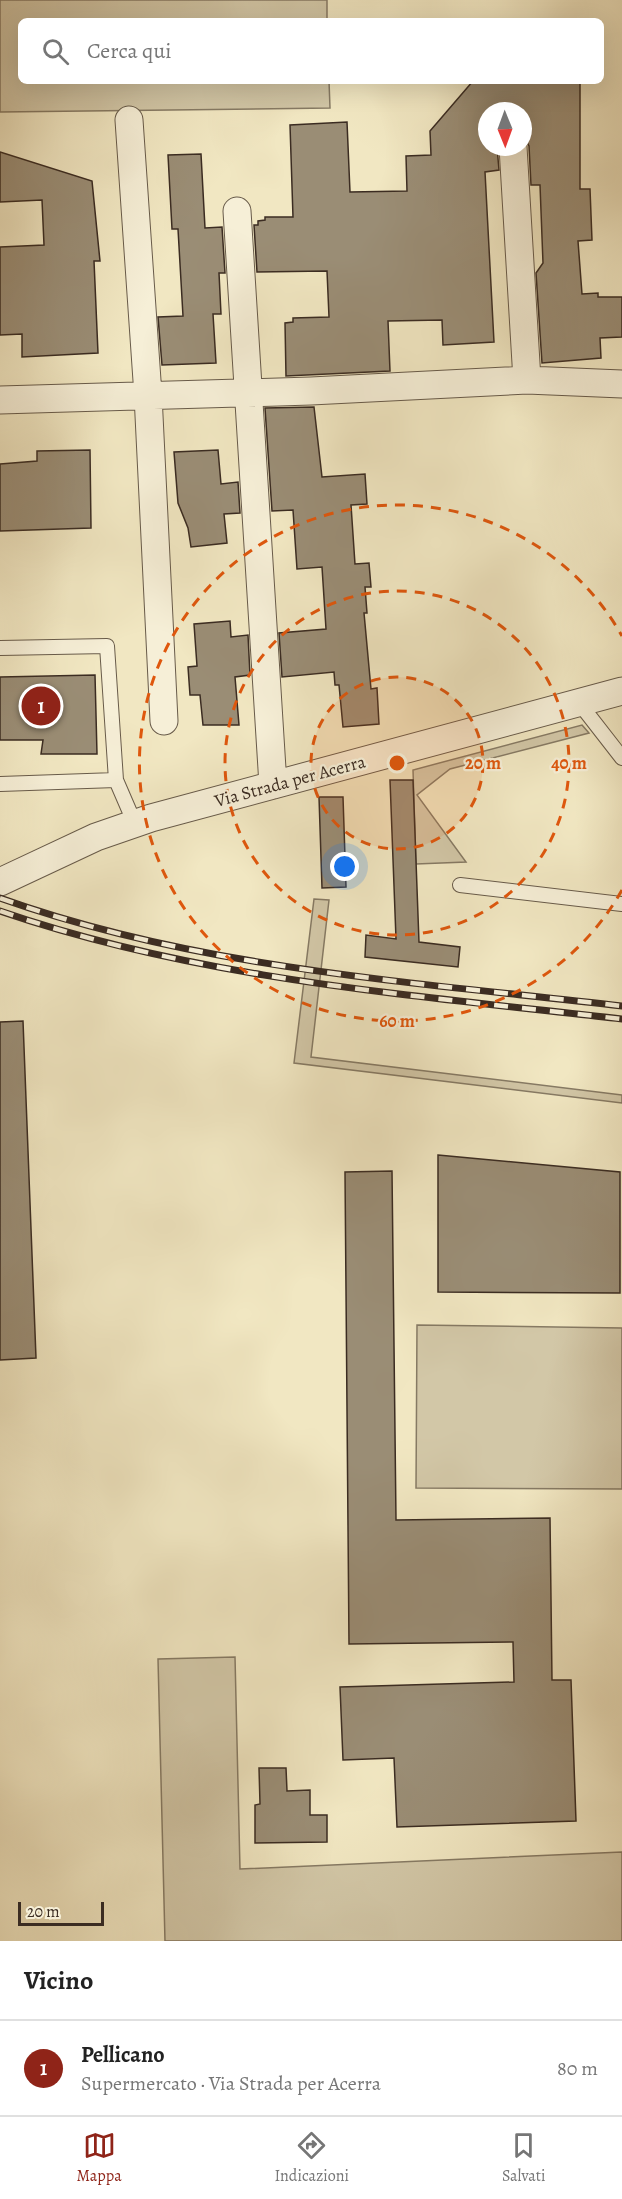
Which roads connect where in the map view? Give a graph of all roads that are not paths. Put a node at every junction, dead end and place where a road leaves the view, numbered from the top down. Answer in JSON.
{"nodes":[{"id":1,"x":129,"y":120,"type":"dead end"},
{"id":2,"x":514,"y":156,"type":"edge"},
{"id":3,"x":237,"y":211,"type":"dead end"},
{"id":4,"x":528,"y":380,"type":"junction"},
{"id":5,"x":622,"y":384,"type":"edge"},
{"id":6,"x":249,"y":393,"type":"junction"},
{"id":7,"x":148,"y":395,"type":"junction"},
{"id":8,"x":0,"y":400,"type":"edge"},
{"id":9,"x":0,"y":648,"type":"edge"},
{"id":10,"x":622,"y":691,"type":"edge"},
{"id":11,"x":580,"y":704,"type":"junction"},
{"id":12,"x":164,"y":721,"type":"dead end"},
{"id":13,"x":622,"y":758,"type":"edge"},
{"id":14,"x":116,"y":780,"type":"junction"},
{"id":15,"x":0,"y":784,"type":"edge"},
{"id":16,"x":273,"y":785,"type":"junction"},
{"id":17,"x":135,"y":824,"type":"junction"},
{"id":18,"x":0,"y":882,"type":"edge"},
{"id":19,"x":459,"y":885,"type":"dead end"},
{"id":20,"x":622,"y":904,"type":"edge"}],
"edges":[{"from":1,"to":7,"type":"street"},
{"from":2,"to":4,"type":"street"},
{"from":3,"to":6,"type":"street"},
{"from":4,"to":5,"type":"street"},
{"from":4,"to":6,"type":"street"},
{"from":6,"to":7,"type":"street"},
{"from":6,"to":16,"type":"street"},
{"from":7,"to":8,"type":"street"},
{"from":7,"to":12,"type":"street"},
{"from":9,"to":14,"type":"lane"},
{"from":10,"to":11,"type":"street","name":"Via Strada per Acerra"},
{"from":11,"to":13,"type":"lane"},
{"from":11,"to":16,"type":"street","name":"Via Strada per Acerra"},
{"from":14,"to":15,"type":"lane"},
{"from":14,"to":17,"type":"lane"},
{"from":16,"to":17,"type":"street","name":"Via Strada per Acerra"},
{"from":17,"to":18,"type":"street","name":"Via Strada per Acerra"},
{"from":19,"to":20,"type":"lane"}]}
